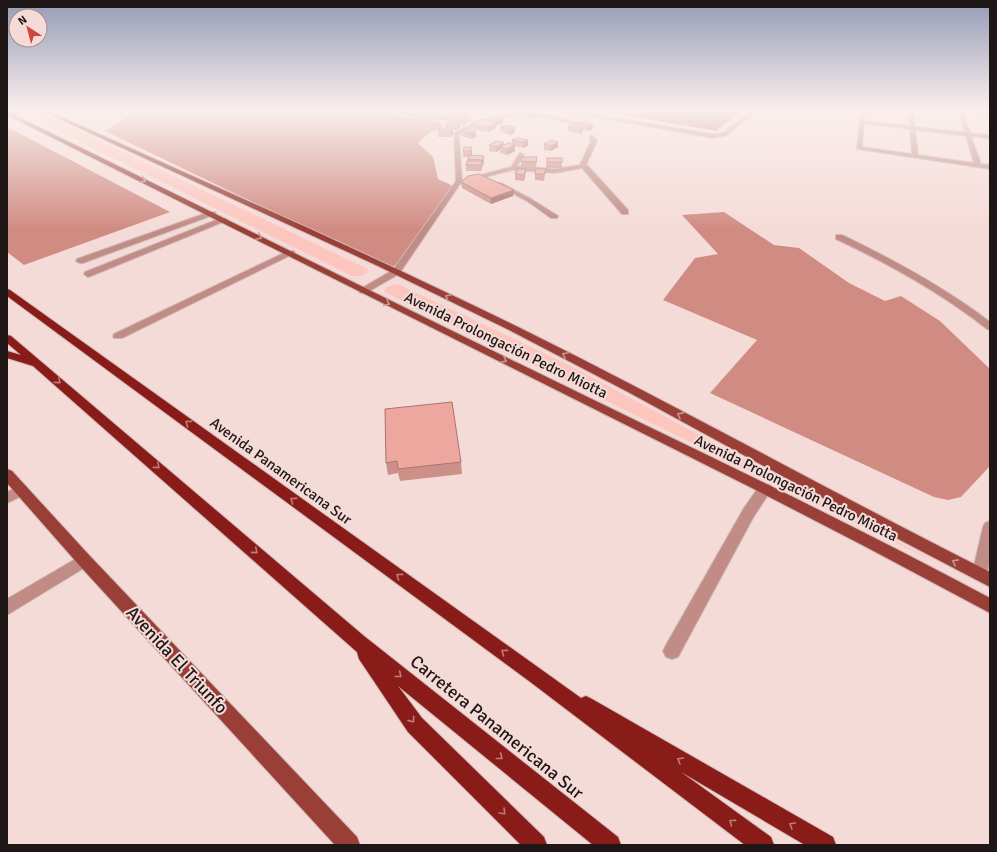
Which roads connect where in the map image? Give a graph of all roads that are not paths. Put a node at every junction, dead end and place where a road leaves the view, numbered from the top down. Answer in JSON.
{"nodes":[{"id":1,"x":81,"y":150,"type":"edge"},
{"id":2,"x":129,"y":150,"type":"edge"},
{"id":3,"x":457,"y":150,"type":"edge"},
{"id":4,"x":591,"y":150,"type":"edge"},
{"id":5,"x":871,"y":150,"type":"edge"},
{"id":6,"x":915,"y":150,"type":"edge"},
{"id":7,"x":973,"y":150,"type":"edge"},
{"id":8,"x":521,"y":155,"type":"dead end"},
{"id":9,"x":915,"y":156,"type":"junction"},
{"id":10,"x":978,"y":165,"type":"junction"},
{"id":11,"x":582,"y":166,"type":"junction"},
{"id":12,"x":990,"y":167,"type":"edge"},
{"id":13,"x":513,"y":168,"type":"junction"},
{"id":14,"x":484,"y":176,"type":"junction"},
{"id":15,"x":459,"y":181,"type":"junction"},
{"id":16,"x":625,"y":212,"type":"dead end"},
{"id":17,"x":212,"y":214,"type":"junction"},
{"id":18,"x":554,"y":216,"type":"dead end"},
{"id":19,"x":224,"y":220,"type":"junction"},
{"id":20,"x":839,"y":238,"type":"dead end"},
{"id":21,"x":291,"y":253,"type":"junction"},
{"id":22,"x":80,"y":261,"type":"dead end"},
{"id":23,"x":396,"y":272,"type":"junction"},
{"id":24,"x":88,"y":274,"type":"dead end"},
{"id":25,"x":363,"y":291,"type":"junction"},
{"id":26,"x":7,"y":292,"type":"edge"},
{"id":27,"x":990,"y":327,"type":"edge"},
{"id":28,"x":118,"y":336,"type":"dead end"},
{"id":29,"x":7,"y":338,"type":"edge"},
{"id":30,"x":7,"y":354,"type":"edge"},
{"id":31,"x":41,"y":366,"type":"junction"},
{"id":32,"x":7,"y":474,"type":"edge"},
{"id":33,"x":765,"y":489,"type":"junction"},
{"id":34,"x":14,"y":494,"type":"edge"},
{"id":35,"x":990,"y":527,"type":"edge"},
{"id":36,"x":84,"y":560,"type":"junction"},
{"id":37,"x":985,"y":577,"type":"edge"},
{"id":38,"x":990,"y":606,"type":"edge"},
{"id":39,"x":7,"y":608,"type":"edge"},
{"id":40,"x":358,"y":642,"type":"junction"},
{"id":41,"x":672,"y":651,"type":"dead end"},
{"id":42,"x":535,"y":675,"type":"junction"},
{"id":43,"x":349,"y":845,"type":"edge"},
{"id":44,"x":536,"y":845,"type":"edge"},
{"id":45,"x":610,"y":845,"type":"edge"},
{"id":46,"x":763,"y":845,"type":"edge"},
{"id":47,"x":826,"y":845,"type":"edge"}],
"edges":[{"from":1,"to":17,"type":"main road","name":"Avenida Prolongación Pedro Miotta","one_way":true},
{"from":2,"to":23,"type":"main road","name":"Avenida Prolongación Pedro Miotta"},
{"from":3,"to":15,"type":"street"},
{"from":4,"to":11,"type":"street"},
{"from":5,"to":9,"type":"street"},
{"from":6,"to":9,"type":"street"},
{"from":7,"to":10,"type":"street"},
{"from":8,"to":13,"type":"street"},
{"from":9,"to":10,"type":"street"},
{"from":10,"to":12,"type":"street"},
{"from":11,"to":13,"type":"street"},
{"from":11,"to":16,"type":"street"},
{"from":13,"to":14,"type":"street"},
{"from":14,"to":15,"type":"street"},
{"from":14,"to":18,"type":"street"},
{"from":15,"to":23,"type":"street"},
{"from":17,"to":19,"type":"main road","name":"Avenida Prolongación Pedro Miotta"},
{"from":17,"to":22,"type":"street"},
{"from":19,"to":21,"type":"main road","name":"Avenida Prolongación Pedro Miotta","one_way":true},
{"from":19,"to":24,"type":"street"},
{"from":20,"to":27,"type":"street"},
{"from":21,"to":25,"type":"main road","name":"Avenida Prolongación Pedro Miotta"},
{"from":21,"to":28,"type":"street"},
{"from":23,"to":25,"type":"street"},
{"from":37,"to":23,"type":"main road","name":"Avenida Prolongación Pedro Miotta","one_way":true},
{"from":25,"to":33,"type":"main road","name":"Avenida Prolongación Pedro Miotta","one_way":true},
{"from":42,"to":26,"type":"highway","name":"Avenida Panamericana Sur","one_way":true},
{"from":29,"to":31,"type":"highway"},
{"from":30,"to":31,"type":"highway"},
{"from":31,"to":40,"type":"highway","one_way":true},
{"from":32,"to":34,"type":"main road","name":"Avenida El Triunfo"},
{"from":33,"to":38,"type":"main road","name":"Avenida Prolongación Pedro Miotta"},
{"from":33,"to":41,"type":"street"},
{"from":34,"to":36,"type":"main road","name":"Avenida El Triunfo"},
{"from":35,"to":37,"type":"street"},
{"from":36,"to":39,"type":"street"},
{"from":36,"to":43,"type":"main road","name":"Avenida El Triunfo"},
{"from":40,"to":44,"type":"highway","one_way":true},
{"from":40,"to":45,"type":"highway","name":"Carretera Panamericana Sur","one_way":true},
{"from":46,"to":42,"type":"highway","one_way":true},
{"from":47,"to":42,"type":"highway","one_way":true}]}
